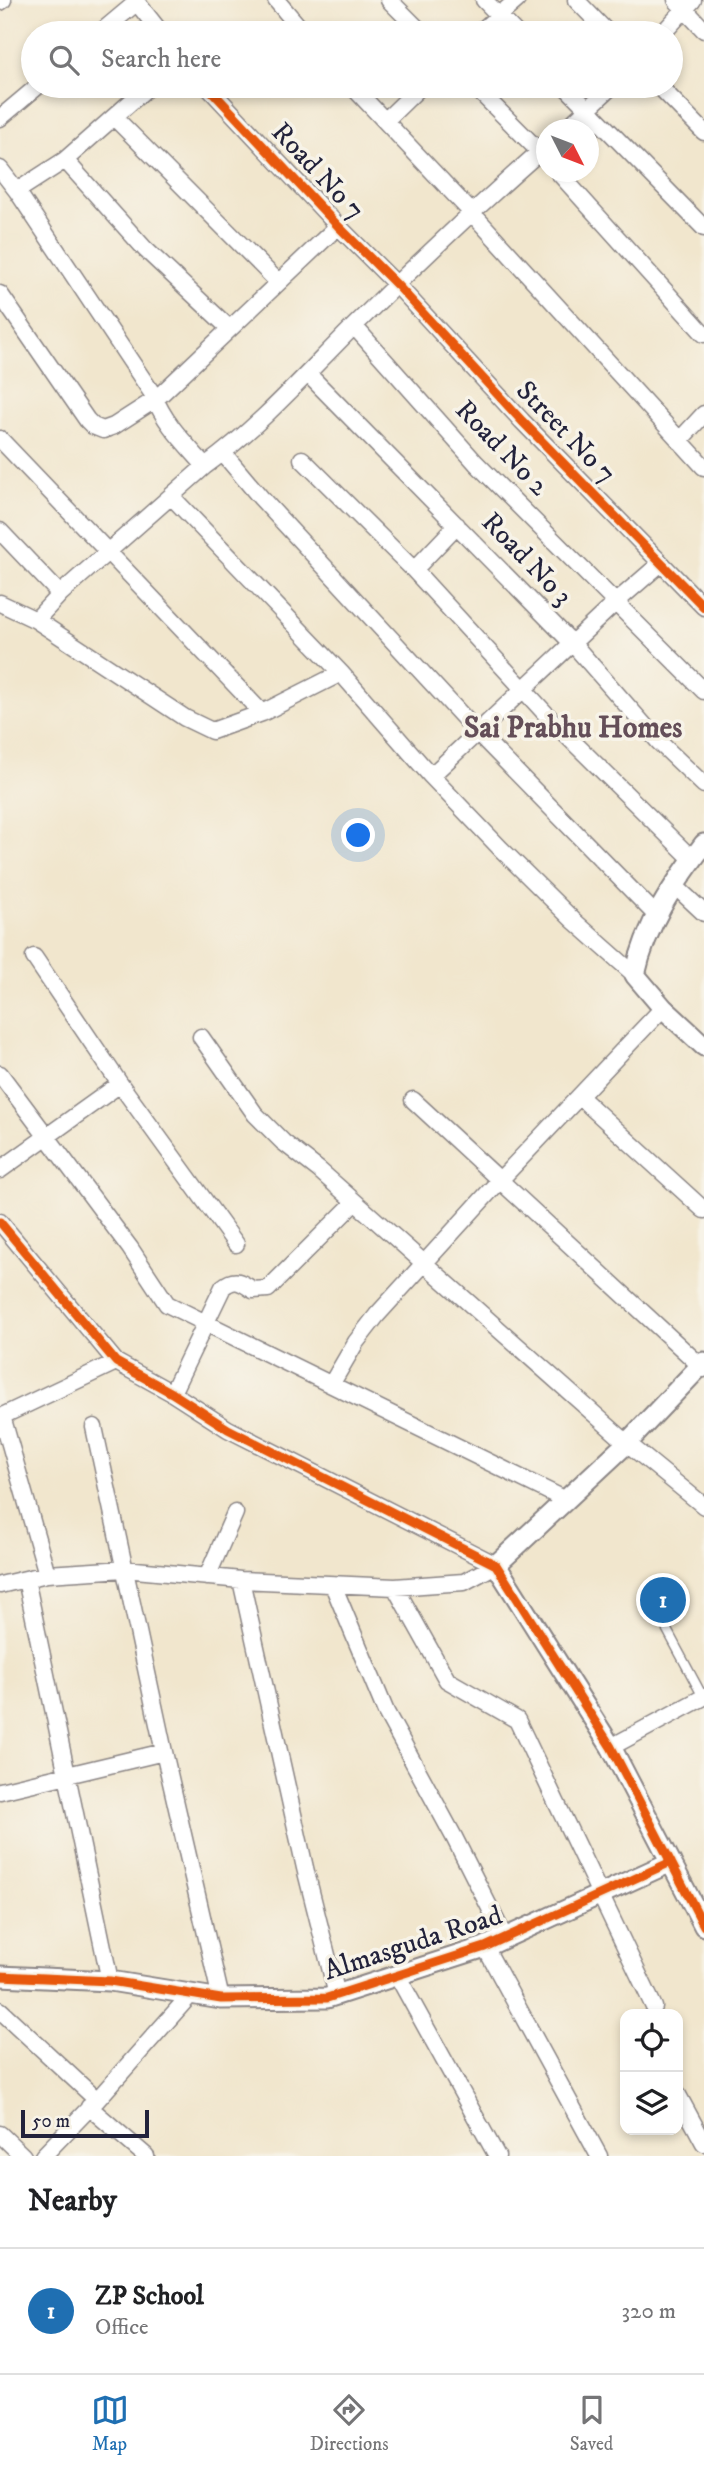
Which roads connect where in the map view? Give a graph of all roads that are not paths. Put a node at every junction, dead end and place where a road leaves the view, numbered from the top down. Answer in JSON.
{"nodes":[{"id":1,"x":276,"y":0,"type":"edge"},
{"id":2,"x":389,"y":0,"type":"edge"},
{"id":3,"x":485,"y":0,"type":"edge"},
{"id":4,"x":517,"y":0,"type":"edge"},
{"id":5,"x":576,"y":0,"type":"edge"},
{"id":6,"x":136,"y":1,"type":"edge"},
{"id":7,"x":685,"y":3,"type":"edge"},
{"id":8,"x":500,"y":16,"type":"junction"},
{"id":9,"x":114,"y":21,"type":"edge"},
{"id":10,"x":152,"y":21,"type":"edge"},
{"id":11,"x":294,"y":21,"type":"edge"},
{"id":12,"x":410,"y":21,"type":"edge"},
{"id":13,"x":494,"y":21,"type":"edge"},
{"id":14,"x":505,"y":21,"type":"edge"},
{"id":15,"x":596,"y":21,"type":"edge"},
{"id":16,"x":672,"y":21,"type":"edge"},
{"id":17,"x":704,"y":30,"type":"edge"},
{"id":18,"x":24,"y":98,"type":"edge"},
{"id":19,"x":135,"y":98,"type":"edge"},
{"id":20,"x":218,"y":98,"type":"edge"},
{"id":21,"x":363,"y":98,"type":"edge"},
{"id":22,"x":409,"y":98,"type":"edge"},
{"id":23,"x":487,"y":98,"type":"edge"},
{"id":24,"x":576,"y":98,"type":"edge"},
{"id":25,"x":600,"y":98,"type":"edge"},
{"id":26,"x":671,"y":98,"type":"edge"},
{"id":27,"x":587,"y":110,"type":"junction"},
{"id":28,"x":114,"y":117,"type":"junction"},
{"id":29,"x":0,"y":118,"type":"edge"},
{"id":30,"x":577,"y":119,"type":"edge"},
{"id":31,"x":385,"y":121,"type":"junction"},
{"id":32,"x":704,"y":132,"type":"edge"},
{"id":33,"x":536,"y":144,"type":"edge"},
{"id":34,"x":536,"y":159,"type":"edge"},
{"id":35,"x":65,"y":160,"type":"junction"},
{"id":36,"x":0,"y":169,"type":"edge"},
{"id":37,"x":567,"y":182,"type":"edge"},
{"id":38,"x":17,"y":191,"type":"junction"},
{"id":39,"x":472,"y":213,"type":"junction"},
{"id":40,"x":338,"y":226,"type":"junction"},
{"id":41,"x":704,"y":228,"type":"edge"},
{"id":42,"x":278,"y":282,"type":"junction"},
{"id":43,"x":398,"y":286,"type":"junction"},
{"id":44,"x":3,"y":305,"type":"edge"},
{"id":45,"x":354,"y":326,"type":"junction"},
{"id":46,"x":229,"y":328,"type":"junction"},
{"id":47,"x":704,"y":334,"type":"edge"},
{"id":48,"x":308,"y":374,"type":"junction"},
{"id":49,"x":156,"y":399,"type":"junction"},
{"id":50,"x":704,"y":414,"type":"edge"},
{"id":51,"x":0,"y":439,"type":"edge"},
{"id":52,"x":679,"y":441,"type":"junction"},
{"id":53,"x":223,"y":453,"type":"junction"},
{"id":54,"x":302,"y":459,"type":"dead end"},
{"id":55,"x":205,"y":466,"type":"junction"},
{"id":56,"x":704,"y":467,"type":"edge"},
{"id":57,"x":171,"y":495,"type":"junction"},
{"id":58,"x":457,"y":525,"type":"junction"},
{"id":59,"x":0,"y":531,"type":"edge"},
{"id":60,"x":109,"y":551,"type":"junction"},
{"id":61,"x":661,"y":563,"type":"junction"},
{"id":62,"x":414,"y":570,"type":"junction"},
{"id":63,"x":60,"y":594,"type":"junction"},
{"id":64,"x":616,"y":602,"type":"junction"},
{"id":65,"x":0,"y":603,"type":"edge"},
{"id":66,"x":704,"y":607,"type":"edge"},
{"id":67,"x":36,"y":620,"type":"junction"},
{"id":68,"x":573,"y":644,"type":"junction"},
{"id":69,"x":341,"y":673,"type":"junction"},
{"id":70,"x":525,"y":689,"type":"junction"},
{"id":71,"x":704,"y":691,"type":"edge"},
{"id":72,"x":262,"y":713,"type":"junction"},
{"id":73,"x":478,"y":733,"type":"junction"},
{"id":74,"x":431,"y":776,"type":"junction"},
{"id":75,"x":704,"y":785,"type":"edge"},
{"id":76,"x":698,"y":851,"type":"edge"},
{"id":77,"x":674,"y":885,"type":"junction"},
{"id":78,"x":704,"y":913,"type":"edge"},
{"id":79,"x":656,"y":915,"type":"junction"},
{"id":80,"x":34,"y":957,"type":"dead end"},
{"id":81,"x":635,"y":975,"type":"junction"},
{"id":82,"x":663,"y":1008,"type":"junction"},
{"id":83,"x":201,"y":1037,"type":"dead end"},
{"id":84,"x":704,"y":1046,"type":"edge"},
{"id":85,"x":0,"y":1074,"type":"edge"},
{"id":86,"x":120,"y":1084,"type":"junction"},
{"id":87,"x":580,"y":1097,"type":"junction"},
{"id":88,"x":413,"y":1100,"type":"dead end"},
{"id":89,"x":46,"y":1137,"type":"junction"},
{"id":90,"x":0,"y":1170,"type":"edge"},
{"id":91,"x":500,"y":1180,"type":"junction"},
{"id":92,"x":355,"y":1202,"type":"junction"},
{"id":93,"x":704,"y":1210,"type":"edge"},
{"id":94,"x":0,"y":1222,"type":"edge"},
{"id":95,"x":236,"y":1244,"type":"dead end"},
{"id":96,"x":424,"y":1263,"type":"junction"},
{"id":97,"x":204,"y":1322,"type":"junction"},
{"id":98,"x":116,"y":1362,"type":"junction"},
{"id":99,"x":703,"y":1366,"type":"edge"},
{"id":100,"x":332,"y":1383,"type":"junction"},
{"id":101,"x":172,"y":1392,"type":"junction"},
{"id":102,"x":1,"y":1417,"type":"edge"},
{"id":103,"x":94,"y":1427,"type":"dead end"},
{"id":104,"x":627,"y":1443,"type":"junction"},
{"id":105,"x":566,"y":1500,"type":"junction"},
{"id":106,"x":704,"y":1506,"type":"edge"},
{"id":107,"x":235,"y":1513,"type":"dead end"},
{"id":108,"x":496,"y":1565,"type":"junction"},
{"id":109,"x":125,"y":1569,"type":"junction"},
{"id":110,"x":47,"y":1574,"type":"junction"},
{"id":111,"x":207,"y":1577,"type":"junction"},
{"id":112,"x":26,"y":1579,"type":"junction"},
{"id":113,"x":2,"y":1580,"type":"edge"},
{"id":114,"x":241,"y":1580,"type":"junction"},
{"id":115,"x":332,"y":1585,"type":"junction"},
{"id":116,"x":395,"y":1587,"type":"junction"},
{"id":117,"x":658,"y":1612,"type":"dead end"},
{"id":118,"x":704,"y":1697,"type":"edge"},
{"id":119,"x":611,"y":1747,"type":"junction"},
{"id":120,"x":164,"y":1752,"type":"junction"},
{"id":121,"x":68,"y":1775,"type":"junction"},
{"id":122,"x":0,"y":1791,"type":"edge"},
{"id":123,"x":671,"y":1862,"type":"junction"},
{"id":124,"x":600,"y":1895,"type":"junction"},
{"id":125,"x":704,"y":1926,"type":"edge"},
{"id":126,"x":505,"y":1938,"type":"junction"},
{"id":127,"x":485,"y":1947,"type":"junction"},
{"id":128,"x":397,"y":1975,"type":"junction"},
{"id":129,"x":0,"y":1976,"type":"edge"},
{"id":130,"x":110,"y":1981,"type":"junction"},
{"id":131,"x":192,"y":1993,"type":"junction"},
{"id":132,"x":337,"y":1995,"type":"junction"},
{"id":133,"x":221,"y":1999,"type":"junction"},
{"id":134,"x":654,"y":2007,"type":"dead end"},
{"id":135,"x":0,"y":2010,"type":"edge"},
{"id":136,"x":93,"y":2103,"type":"junction"},
{"id":137,"x":683,"y":2104,"type":"edge"},
{"id":138,"x":0,"y":2134,"type":"edge"},
{"id":139,"x":704,"y":2143,"type":"edge"},
{"id":140,"x":23,"y":2156,"type":"edge"},
{"id":141,"x":43,"y":2156,"type":"edge"},
{"id":142,"x":146,"y":2156,"type":"edge"},
{"id":143,"x":497,"y":2156,"type":"edge"},
{"id":144,"x":599,"y":2156,"type":"edge"}],
"edges":[{"from":1,"to":11,"type":"street"},
{"from":2,"to":12,"type":"street"},
{"from":3,"to":8,"type":"street"},
{"from":4,"to":8,"type":"street"},
{"from":5,"to":15,"type":"street"},
{"from":6,"to":9,"type":"street"},
{"from":6,"to":10,"type":"street"},
{"from":7,"to":16,"type":"street"},
{"from":7,"to":17,"type":"street"},
{"from":8,"to":13,"type":"street"},
{"from":8,"to":14,"type":"street"},
{"from":18,"to":29,"type":"street"},
{"from":19,"to":28,"type":"street"},
{"from":20,"to":40,"type":"street","name":"Road No 7"},
{"from":21,"to":31,"type":"street"},
{"from":22,"to":31,"type":"street"},
{"from":23,"to":33,"type":"street"},
{"from":24,"to":27,"type":"street"},
{"from":25,"to":27,"type":"street"},
{"from":26,"to":32,"type":"street"},
{"from":27,"to":30,"type":"street"},
{"from":27,"to":41,"type":"street"},
{"from":28,"to":35,"type":"street"},
{"from":28,"to":42,"type":"street"},
{"from":31,"to":39,"type":"street"},
{"from":34,"to":39,"type":"street"},
{"from":35,"to":38,"type":"street"},
{"from":35,"to":46,"type":"street"},
{"from":36,"to":38,"type":"street"},
{"from":37,"to":47,"type":"street"},
{"from":38,"to":49,"type":"street"},
{"from":39,"to":43,"type":"street"},
{"from":39,"to":52,"type":"street"},
{"from":40,"to":42,"type":"street"},
{"from":40,"to":43,"type":"street","name":"Road No 7"},
{"from":42,"to":46,"type":"street"},
{"from":43,"to":45,"type":"street"},
{"from":43,"to":61,"type":"street","name":"Street No 7"},
{"from":44,"to":49,"type":"street"},
{"from":45,"to":48,"type":"street"},
{"from":45,"to":64,"type":"street","name":"Road No 2"},
{"from":46,"to":49,"type":"street"},
{"from":48,"to":53,"type":"street"},
{"from":48,"to":58,"type":"street","name":"Road No 3"},
{"from":49,"to":55,"type":"street"},
{"from":50,"to":52,"type":"street"},
{"from":51,"to":60,"type":"street"},
{"from":52,"to":56,"type":"street"},
{"from":53,"to":55,"type":"street"},
{"from":53,"to":73,"type":"street"},
{"from":54,"to":62,"type":"street"},
{"from":55,"to":57,"type":"street"},
{"from":57,"to":60,"type":"street"},
{"from":57,"to":69,"type":"street"},
{"from":58,"to":62,"type":"street"},
{"from":58,"to":68,"type":"street","name":"Road No 3"},
{"from":59,"to":63,"type":"street"},
{"from":60,"to":63,"type":"street"},
{"from":60,"to":72,"type":"street"},
{"from":61,"to":64,"type":"street"},
{"from":61,"to":66,"type":"street","name":"Street No 7"},
{"from":62,"to":70,"type":"street"},
{"from":63,"to":67,"type":"street"},
{"from":64,"to":68,"type":"street"},
{"from":64,"to":71,"type":"street","name":"Road No 2"},
{"from":65,"to":67,"type":"street"},
{"from":67,"to":72,"type":"street"},
{"from":68,"to":70,"type":"street"},
{"from":68,"to":75,"type":"street","name":"Road No 3"},
{"from":69,"to":72,"type":"street"},
{"from":69,"to":74,"type":"street"},
{"from":70,"to":73,"type":"street"},
{"from":70,"to":76,"type":"street"},
{"from":73,"to":74,"type":"street"},
{"from":73,"to":79,"type":"street"},
{"from":74,"to":81,"type":"street"},
{"from":76,"to":77,"type":"street"},
{"from":77,"to":78,"type":"street"},
{"from":77,"to":79,"type":"street"},
{"from":79,"to":81,"type":"street"},
{"from":80,"to":86,"type":"street"},
{"from":81,"to":82,"type":"street"},
{"from":82,"to":84,"type":"street"},
{"from":82,"to":87,"type":"street"},
{"from":83,"to":92,"type":"street"},
{"from":85,"to":89,"type":"street"},
{"from":86,"to":89,"type":"street"},
{"from":86,"to":95,"type":"street"},
{"from":87,"to":91,"type":"street"},
{"from":87,"to":93,"type":"street"},
{"from":88,"to":91,"type":"street"},
{"from":89,"to":90,"type":"street"},
{"from":89,"to":97,"type":"street"},
{"from":91,"to":96,"type":"street"},
{"from":91,"to":99,"type":"street"},
{"from":92,"to":96,"type":"street"},
{"from":92,"to":97,"type":"street"},
{"from":94,"to":98,"type":"street"},
{"from":96,"to":100,"type":"street"},
{"from":96,"to":104,"type":"street"},
{"from":97,"to":100,"type":"street"},
{"from":97,"to":101,"type":"street"},
{"from":98,"to":101,"type":"street"},
{"from":98,"to":102,"type":"street"},
{"from":99,"to":104,"type":"street"},
{"from":100,"to":105,"type":"street"},
{"from":101,"to":108,"type":"street"},
{"from":102,"to":110,"type":"street"},
{"from":103,"to":109,"type":"street"},
{"from":104,"to":105,"type":"street"},
{"from":104,"to":106,"type":"street"},
{"from":105,"to":108,"type":"street"},
{"from":107,"to":111,"type":"street"},
{"from":108,"to":116,"type":"street"},
{"from":108,"to":119,"type":"street"},
{"from":109,"to":110,"type":"street"},
{"from":109,"to":111,"type":"street"},
{"from":109,"to":120,"type":"street"},
{"from":110,"to":112,"type":"street"},
{"from":111,"to":114,"type":"street"},
{"from":112,"to":113,"type":"street"},
{"from":112,"to":121,"type":"street"},
{"from":114,"to":115,"type":"street"},
{"from":114,"to":132,"type":"street"},
{"from":115,"to":116,"type":"street"},
{"from":115,"to":126,"type":"street"},
{"from":116,"to":124,"type":"street"},
{"from":117,"to":118,"type":"lane"},
{"from":118,"to":119,"type":"street"},
{"from":119,"to":123,"type":"street"},
{"from":120,"to":121,"type":"street"},
{"from":120,"to":133,"type":"street"},
{"from":121,"to":122,"type":"street"},
{"from":121,"to":130,"type":"street"},
{"from":123,"to":124,"type":"street","name":"Almasguda Road"},
{"from":123,"to":125,"type":"street"},
{"from":124,"to":126,"type":"street","name":"Almasguda Road"},
{"from":124,"to":134,"type":"street"},
{"from":126,"to":127,"type":"street","name":"Almasguda Road"},
{"from":127,"to":128,"type":"street","name":"Almasguda Road"},
{"from":127,"to":144,"type":"street"},
{"from":128,"to":132,"type":"street","name":"Almasguda Road"},
{"from":128,"to":143,"type":"street"},
{"from":129,"to":130,"type":"street","name":"Almasguda Road"},
{"from":130,"to":131,"type":"street","name":"Almasguda Road"},
{"from":131,"to":133,"type":"street","name":"Almasguda Road"},
{"from":131,"to":136,"type":"street"},
{"from":132,"to":133,"type":"street","name":"Almasguda Road"},
{"from":135,"to":136,"type":"street"},
{"from":136,"to":141,"type":"street"},
{"from":136,"to":142,"type":"street"},
{"from":137,"to":139,"type":"street"},
{"from":138,"to":140,"type":"street"}]}
